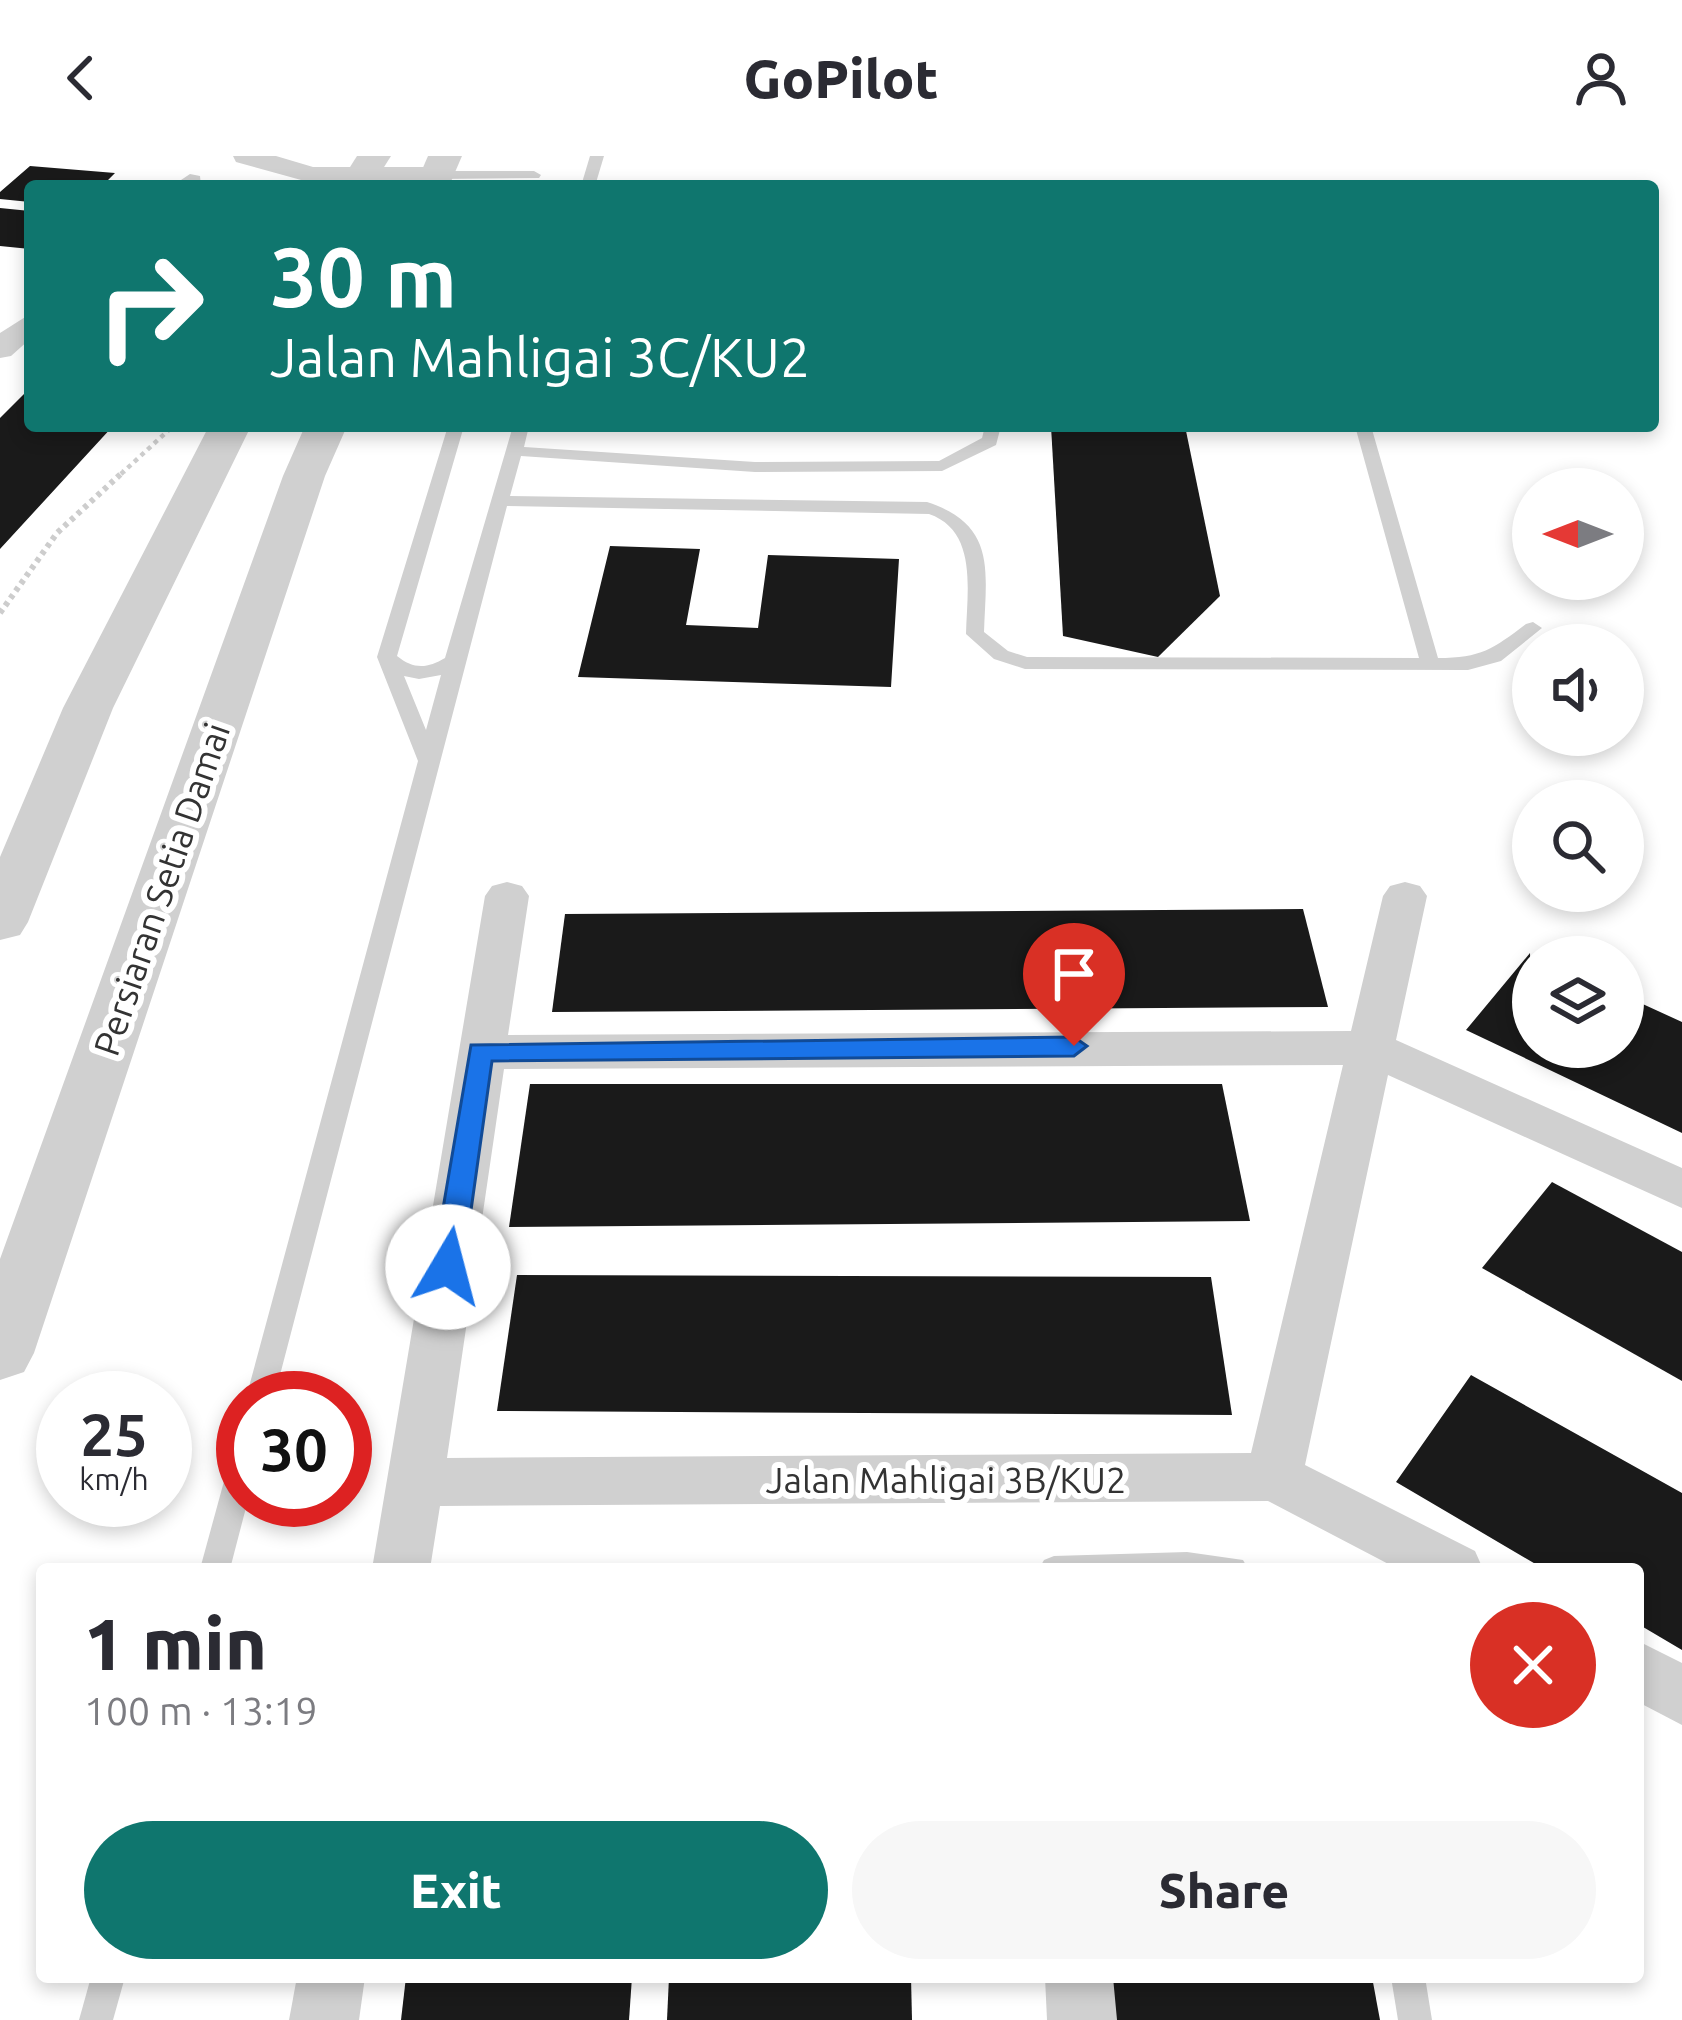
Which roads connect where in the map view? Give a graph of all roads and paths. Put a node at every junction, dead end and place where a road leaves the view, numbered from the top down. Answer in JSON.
{"nodes":[{"id":1,"x":246,"y":156,"type":"edge"},
{"id":2,"x":438,"y":172,"type":"edge"},
{"id":3,"x":363,"y":173,"type":"edge"},
{"id":4,"x":522,"y":180,"type":"edge"},
{"id":5,"x":168,"y":432,"type":"edge"},
{"id":6,"x":227,"y":432,"type":"edge"},
{"id":7,"x":323,"y":432,"type":"edge"},
{"id":8,"x":454,"y":432,"type":"edge"},
{"id":9,"x":519,"y":432,"type":"edge"},
{"id":10,"x":992,"y":432,"type":"edge"},
{"id":11,"x":1365,"y":432,"type":"edge"},
{"id":12,"x":514,"y":451,"type":"junction"},
{"id":13,"x":769,"y":467,"type":"junction"},
{"id":14,"x":500,"y":501,"type":"junction"},
{"id":15,"x":760,"y":504,"type":"junction"},
{"id":16,"x":0,"y":613,"type":"edge"},
{"id":17,"x":1512,"y":644,"type":"edge"},
{"id":18,"x":387,"y":657,"type":"junction"},
{"id":19,"x":454,"y":661,"type":"junction"},
{"id":20,"x":1430,"y":664,"type":"junction"},
{"id":21,"x":428,"y":761,"type":"junction"},
{"id":22,"x":507,"y":896,"type":"dead end"},
{"id":23,"x":1405,"y":896,"type":"dead end"},
{"id":24,"x":0,"y":922,"type":"edge"},
{"id":25,"x":1372,"y":1048,"type":"junction"},
{"id":26,"x":480,"y":1052,"type":"junction"},
{"id":27,"x":1682,"y":1189,"type":"edge"},
{"id":28,"x":0,"y":1353,"type":"edge"},
{"id":29,"x":267,"y":1371,"type":"edge"},
{"id":30,"x":1274,"y":1477,"type":"junction"},
{"id":31,"x":416,"y":1482,"type":"junction"},
{"id":32,"x":226,"y":1527,"type":"edge"},
{"id":33,"x":217,"y":1563,"type":"edge"},
{"id":34,"x":402,"y":1563,"type":"edge"},
{"id":35,"x":1442,"y":1563,"type":"edge"},
{"id":36,"x":1644,"y":1673,"type":"edge"},
{"id":37,"x":1682,"y":1696,"type":"edge"},
{"id":38,"x":106,"y":1983,"type":"edge"},
{"id":39,"x":331,"y":1983,"type":"edge"},
{"id":40,"x":1079,"y":1983,"type":"edge"},
{"id":41,"x":1409,"y":1983,"type":"edge"},
{"id":42,"x":96,"y":2020,"type":"edge"},
{"id":43,"x":324,"y":2020,"type":"edge"},
{"id":44,"x":1082,"y":2020,"type":"edge"},
{"id":45,"x":1415,"y":2020,"type":"edge"}],
"edges":[{"from":1,"to":3,"type":"street"},
{"from":2,"to":3,"type":"street"},
{"from":2,"to":4,"type":"lane"},
{"from":5,"to":16,"type":"path"},
{"from":6,"to":24,"type":"street"},
{"from":7,"to":28,"type":"street","name":"Persiaran Setia Damai"},
{"from":8,"to":18,"type":"lane"},
{"from":9,"to":12,"type":"lane"},
{"from":10,"to":13,"type":"lane"},
{"from":11,"to":20,"type":"lane"},
{"from":12,"to":13,"type":"lane"},
{"from":12,"to":14,"type":"lane"},
{"from":13,"to":15,"type":"lane"},
{"from":14,"to":15,"type":"lane"},
{"from":14,"to":19,"type":"lane"},
{"from":15,"to":20,"type":"lane"},
{"from":17,"to":20,"type":"lane"},
{"from":18,"to":19,"type":"lane"},
{"from":18,"to":21,"type":"lane"},
{"from":19,"to":21,"type":"lane"},
{"from":21,"to":29,"type":"lane"},
{"from":22,"to":26,"type":"street"},
{"from":23,"to":25,"type":"street"},
{"from":25,"to":26,"type":"street"},
{"from":25,"to":27,"type":"street"},
{"from":25,"to":30,"type":"street"},
{"from":26,"to":31,"type":"street"},
{"from":30,"to":31,"type":"street","name":"Jalan Mahligai 3B/KU2"},
{"from":30,"to":35,"type":"street","name":"Jalan Mahligai 3B/KU2"},
{"from":31,"to":34,"type":"street"},
{"from":32,"to":33,"type":"lane"},
{"from":36,"to":37,"type":"street"},
{"from":38,"to":42,"type":"lane"},
{"from":39,"to":43,"type":"street"},
{"from":40,"to":44,"type":"street"},
{"from":41,"to":45,"type":"lane"}]}
